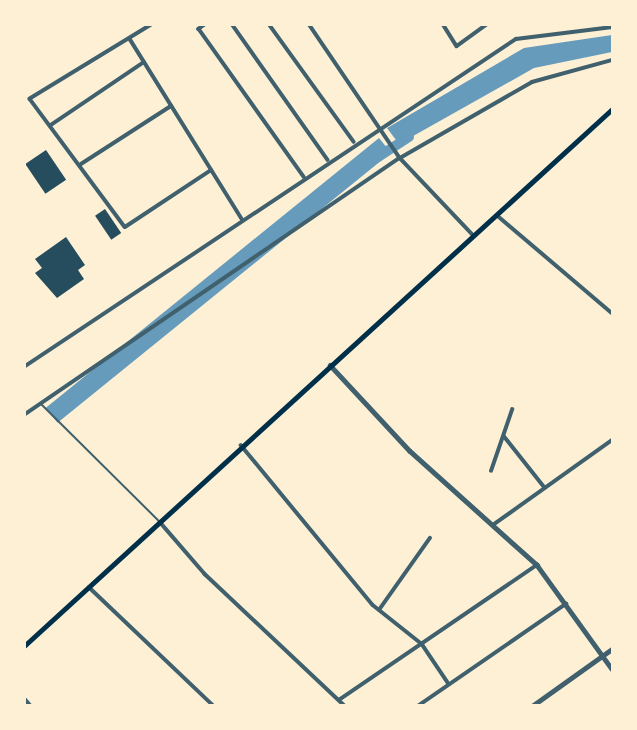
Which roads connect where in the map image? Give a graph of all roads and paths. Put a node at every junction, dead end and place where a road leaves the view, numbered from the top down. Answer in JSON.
{"nodes":[{"id":1,"x":153,"y":24,"type":"edge"},
{"id":2,"x":206,"y":24,"type":"edge"},
{"id":3,"x":233,"y":24,"type":"edge"},
{"id":4,"x":269,"y":24,"type":"edge"},
{"id":5,"x":309,"y":24,"type":"edge"},
{"id":6,"x":443,"y":24,"type":"edge"},
{"id":7,"x":487,"y":24,"type":"edge"},
{"id":8,"x":612,"y":27,"type":"edge"},
{"id":9,"x":130,"y":38,"type":"junction"},
{"id":10,"x":612,"y":60,"type":"edge"},
{"id":11,"x":144,"y":62,"type":"junction"},
{"id":12,"x":171,"y":106,"type":"junction"},
{"id":13,"x":612,"y":109,"type":"edge"},
{"id":14,"x":51,"y":125,"type":"junction"},
{"id":15,"x":379,"y":126,"type":"junction"},
{"id":16,"x":355,"y":142,"type":"junction"},
{"id":17,"x":400,"y":158,"type":"junction"},
{"id":18,"x":328,"y":160,"type":"junction"},
{"id":19,"x":81,"y":164,"type":"junction"},
{"id":20,"x":211,"y":170,"type":"junction"},
{"id":21,"x":304,"y":177,"type":"junction"},
{"id":22,"x":498,"y":215,"type":"junction"},
{"id":23,"x":242,"y":219,"type":"junction"},
{"id":24,"x":475,"y":237,"type":"junction"},
{"id":25,"x":612,"y":313,"type":"edge"},
{"id":26,"x":329,"y":364,"type":"junction"},
{"id":27,"x":24,"y":367,"type":"edge"},
{"id":28,"x":40,"y":404,"type":"junction"},
{"id":29,"x":512,"y":410,"type":"dead end"},
{"id":30,"x":24,"y":415,"type":"edge"},
{"id":31,"x":504,"y":436,"type":"junction"},
{"id":32,"x":612,"y":440,"type":"edge"},
{"id":33,"x":241,"y":444,"type":"junction"},
{"id":34,"x":491,"y":471,"type":"dead end"},
{"id":35,"x":545,"y":488,"type":"junction"},
{"id":36,"x":160,"y":522,"type":"junction"},
{"id":37,"x":493,"y":525,"type":"junction"},
{"id":38,"x":430,"y":538,"type":"dead end"},
{"id":39,"x":537,"y":565,"type":"junction"},
{"id":40,"x":89,"y":587,"type":"junction"},
{"id":41,"x":566,"y":604,"type":"junction"},
{"id":42,"x":379,"y":610,"type":"junction"},
{"id":43,"x":422,"y":644,"type":"junction"},
{"id":44,"x":24,"y":646,"type":"edge"},
{"id":45,"x":612,"y":649,"type":"edge"},
{"id":46,"x":603,"y":656,"type":"junction"},
{"id":47,"x":612,"y":669,"type":"edge"},
{"id":48,"x":449,"y":684,"type":"junction"},
{"id":49,"x":24,"y":698,"type":"edge"},
{"id":50,"x":340,"y":700,"type":"junction"},
{"id":51,"x":31,"y":705,"type":"edge"},
{"id":52,"x":214,"y":705,"type":"edge"},
{"id":53,"x":345,"y":705,"type":"edge"},
{"id":54,"x":418,"y":705,"type":"edge"},
{"id":55,"x":532,"y":705,"type":"edge"}],
"edges":[{"from":1,"to":9,"type":"street"},
{"from":2,"to":21,"type":"street"},
{"from":3,"to":18,"type":"street"},
{"from":4,"to":16,"type":"street"},
{"from":5,"to":15,"type":"street"},
{"from":6,"to":7,"type":"street"},
{"from":8,"to":15,"type":"street"},
{"from":9,"to":11,"type":"street"},
{"from":9,"to":14,"type":"street"},
{"from":10,"to":17,"type":"street"},
{"from":11,"to":12,"type":"street"},
{"from":11,"to":14,"type":"street"},
{"from":12,"to":19,"type":"street"},
{"from":12,"to":20,"type":"street"},
{"from":13,"to":22,"type":"main road"},
{"from":14,"to":19,"type":"street"},
{"from":15,"to":16,"type":"street"},
{"from":15,"to":17,"type":"street"},
{"from":16,"to":18,"type":"street"},
{"from":17,"to":24,"type":"street"},
{"from":17,"to":28,"type":"street"},
{"from":18,"to":21,"type":"street"},
{"from":19,"to":20,"type":"street"},
{"from":20,"to":23,"type":"street"},
{"from":21,"to":23,"type":"street"},
{"from":22,"to":24,"type":"main road"},
{"from":22,"to":25,"type":"street"},
{"from":23,"to":27,"type":"street"},
{"from":24,"to":26,"type":"main road"},
{"from":26,"to":33,"type":"main road"},
{"from":26,"to":37,"type":"street"},
{"from":28,"to":30,"type":"street"},
{"from":28,"to":36,"type":"lane"},
{"from":29,"to":31,"type":"street"},
{"from":31,"to":34,"type":"street"},
{"from":31,"to":35,"type":"street"},
{"from":32,"to":35,"type":"street"},
{"from":33,"to":36,"type":"main road"},
{"from":33,"to":42,"type":"street"},
{"from":35,"to":37,"type":"street"},
{"from":36,"to":40,"type":"main road"},
{"from":36,"to":50,"type":"street"},
{"from":37,"to":39,"type":"street"},
{"from":38,"to":42,"type":"street"},
{"from":39,"to":41,"type":"street"},
{"from":39,"to":43,"type":"street"},
{"from":40,"to":44,"type":"main road"},
{"from":40,"to":52,"type":"street"},
{"from":41,"to":46,"type":"street"},
{"from":41,"to":48,"type":"street"},
{"from":42,"to":43,"type":"street"},
{"from":43,"to":48,"type":"street"},
{"from":43,"to":50,"type":"street"},
{"from":45,"to":46,"type":"street"},
{"from":46,"to":47,"type":"street"},
{"from":46,"to":55,"type":"street"},
{"from":48,"to":54,"type":"street"},
{"from":49,"to":51,"type":"street"},
{"from":50,"to":53,"type":"street"}]}
